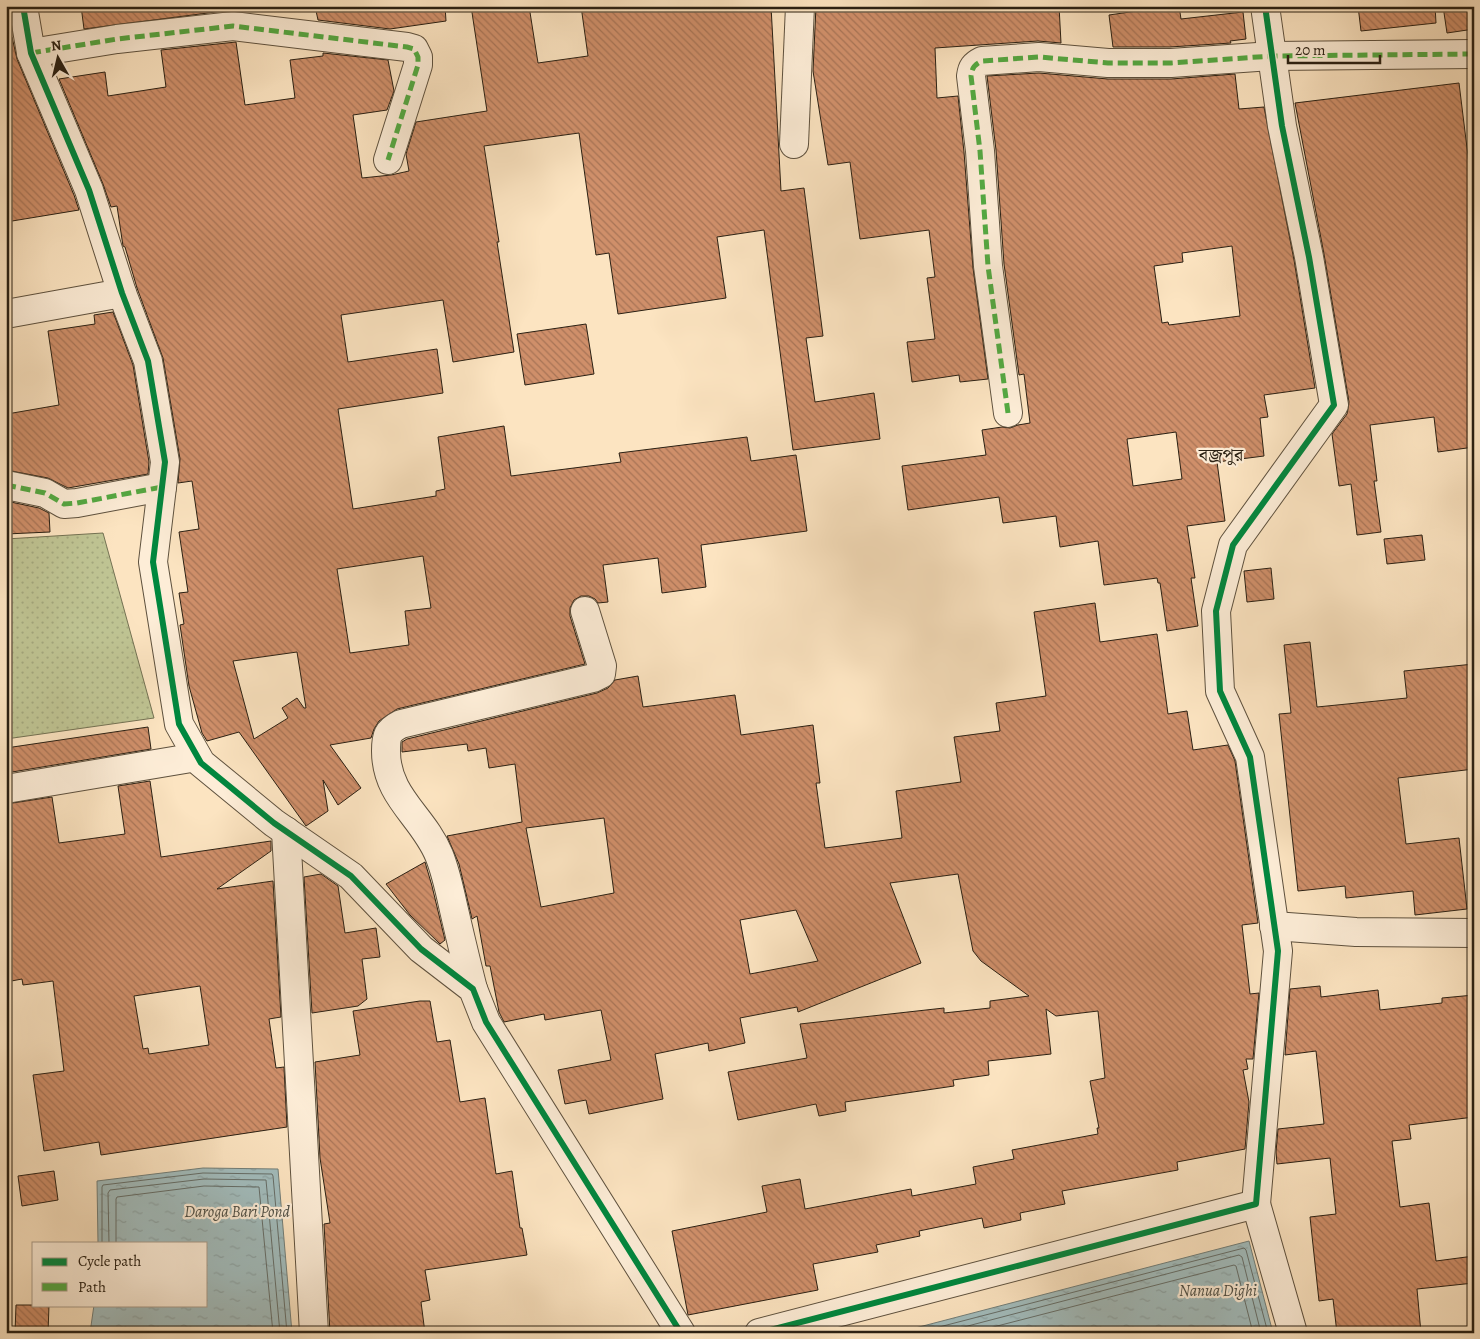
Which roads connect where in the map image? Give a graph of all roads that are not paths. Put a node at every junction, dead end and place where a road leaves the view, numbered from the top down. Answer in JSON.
{"nodes":[{"id":1,"x":23,"y":6,"type":"edge"},
{"id":2,"x":800,"y":6,"type":"edge"},
{"id":3,"x":1265,"y":6,"type":"edge"},
{"id":4,"x":31,"y":53,"type":"junction"},
{"id":5,"x":1474,"y":54,"type":"edge"},
{"id":6,"x":1272,"y":56,"type":"junction"},
{"id":7,"x":794,"y":144,"type":"dead end"},
{"id":8,"x":388,"y":160,"type":"dead end"},
{"id":9,"x":122,"y":293,"type":"junction"},
{"id":10,"x":6,"y":314,"type":"edge"},
{"id":11,"x":1008,"y":413,"type":"dead end"},
{"id":12,"x":6,"y":485,"type":"edge"},
{"id":13,"x":162,"y":487,"type":"junction"},
{"id":14,"x":585,"y":611,"type":"dead end"},
{"id":15,"x":197,"y":756,"type":"junction"},
{"id":16,"x":6,"y":789,"type":"edge"},
{"id":17,"x":286,"y":832,"type":"junction"},
{"id":18,"x":1274,"y":926,"type":"junction"},
{"id":19,"x":1474,"y":933,"type":"edge"},
{"id":20,"x":473,"y":988,"type":"junction"},
{"id":21,"x":1256,"y":1204,"type":"junction"},
{"id":22,"x":314,"y":1333,"type":"edge"},
{"id":23,"x":681,"y":1333,"type":"edge"},
{"id":24,"x":759,"y":1333,"type":"edge"},
{"id":25,"x":1293,"y":1333,"type":"edge"}],
"edges":[{"from":1,"to":4,"type":"street"},
{"from":2,"to":7,"type":"street"},
{"from":3,"to":6,"type":"street"},
{"from":4,"to":8,"type":"street"},
{"from":4,"to":9,"type":"street"},
{"from":5,"to":6,"type":"street"},
{"from":6,"to":11,"type":"street"},
{"from":6,"to":18,"type":"street"},
{"from":9,"to":10,"type":"street"},
{"from":9,"to":13,"type":"street"},
{"from":12,"to":13,"type":"street"},
{"from":13,"to":15,"type":"street"},
{"from":14,"to":20,"type":"street"},
{"from":15,"to":16,"type":"street"},
{"from":15,"to":17,"type":"street"},
{"from":17,"to":20,"type":"street"},
{"from":17,"to":22,"type":"street"},
{"from":18,"to":19,"type":"street"},
{"from":18,"to":21,"type":"street"},
{"from":20,"to":23,"type":"street"},
{"from":21,"to":24,"type":"street"},
{"from":21,"to":25,"type":"street"}]}
